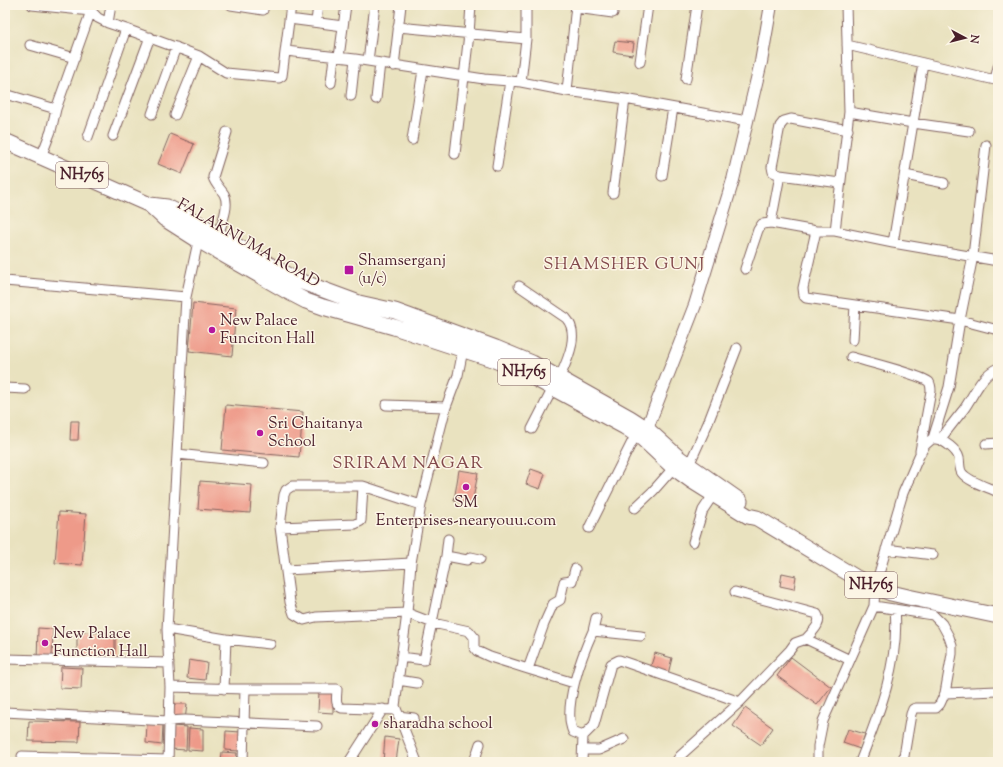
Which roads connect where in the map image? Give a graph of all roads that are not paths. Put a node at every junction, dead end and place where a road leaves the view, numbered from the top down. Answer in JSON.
{"nodes":[{"id":1,"x":32,"y":5,"type":"edge"},
{"id":2,"x":111,"y":5,"type":"edge"},
{"id":3,"x":231,"y":5,"type":"edge"},
{"id":4,"x":291,"y":5,"type":"edge"},
{"id":5,"x":318,"y":5,"type":"edge"},
{"id":6,"x":346,"y":5,"type":"edge"},
{"id":7,"x":375,"y":5,"type":"edge"},
{"id":8,"x":401,"y":5,"type":"edge"},
{"id":9,"x":471,"y":5,"type":"edge"},
{"id":10,"x":526,"y":5,"type":"edge"},
{"id":11,"x":648,"y":5,"type":"edge"},
{"id":12,"x":697,"y":5,"type":"edge"},
{"id":13,"x":771,"y":5,"type":"edge"},
{"id":14,"x":846,"y":5,"type":"edge"},
{"id":15,"x":576,"y":7,"type":"edge"},
{"id":16,"x":90,"y":8,"type":"edge"},
{"id":17,"x":263,"y":10,"type":"dead end"},
{"id":18,"x":613,"y":13,"type":"dead end"},
{"id":19,"x":289,"y":19,"type":"junction"},
{"id":20,"x":316,"y":22,"type":"junction"},
{"id":21,"x":108,"y":23,"type":"junction"},
{"id":22,"x":344,"y":26,"type":"junction"},
{"id":23,"x":398,"y":27,"type":"junction"},
{"id":24,"x":126,"y":29,"type":"junction"},
{"id":25,"x":469,"y":34,"type":"junction"},
{"id":26,"x":150,"y":37,"type":"junction"},
{"id":27,"x":526,"y":39,"type":"junction"},
{"id":28,"x":30,"y":44,"type":"dead end"},
{"id":29,"x":847,"y":45,"type":"junction"},
{"id":30,"x":176,"y":47,"type":"junction"},
{"id":31,"x":286,"y":51,"type":"junction"},
{"id":32,"x":199,"y":56,"type":"junction"},
{"id":33,"x":337,"y":57,"type":"junction"},
{"id":34,"x":75,"y":58,"type":"junction"},
{"id":35,"x":356,"y":59,"type":"junction"},
{"id":36,"x":368,"y":61,"type":"junction"},
{"id":37,"x":640,"y":62,"type":"dead end"},
{"id":38,"x":380,"y":63,"type":"junction"},
{"id":39,"x":923,"y":63,"type":"junction"},
{"id":40,"x":394,"y":66,"type":"junction"},
{"id":41,"x":998,"y":67,"type":"edge"},
{"id":42,"x":423,"y":70,"type":"junction"},
{"id":43,"x":464,"y":76,"type":"junction"},
{"id":44,"x":686,"y":79,"type":"dead end"},
{"id":45,"x":510,"y":81,"type":"junction"},
{"id":46,"x":331,"y":82,"type":"dead end"},
{"id":47,"x":521,"y":82,"type":"junction"},
{"id":48,"x":567,"y":91,"type":"junction"},
{"id":49,"x":5,"y":94,"type":"edge"},
{"id":50,"x":351,"y":96,"type":"dead end"},
{"id":51,"x":376,"y":99,"type":"dead end"},
{"id":52,"x":625,"y":99,"type":"junction"},
{"id":53,"x":673,"y":108,"type":"junction"},
{"id":54,"x":56,"y":109,"type":"junction"},
{"id":55,"x":849,"y":112,"type":"junction"},
{"id":56,"x":152,"y":114,"type":"dead end"},
{"id":57,"x":175,"y":115,"type":"dead end"},
{"id":58,"x":747,"y":121,"type":"junction"},
{"id":59,"x":913,"y":124,"type":"junction"},
{"id":60,"x":848,"y":130,"type":"junction"},
{"id":61,"x":969,"y":131,"type":"dead end"},
{"id":62,"x":227,"y":132,"type":"dead end"},
{"id":63,"x":88,"y":136,"type":"dead end"},
{"id":64,"x":113,"y":136,"type":"dead end"},
{"id":65,"x":412,"y":140,"type":"dead end"},
{"id":66,"x":8,"y":144,"type":"edge"},
{"id":67,"x":986,"y":145,"type":"dead end"},
{"id":68,"x":455,"y":154,"type":"dead end"},
{"id":69,"x":41,"y":157,"type":"junction"},
{"id":70,"x":497,"y":166,"type":"dead end"},
{"id":71,"x":780,"y":175,"type":"junction"},
{"id":72,"x":904,"y":175,"type":"junction"},
{"id":73,"x":662,"y":176,"type":"dead end"},
{"id":74,"x":840,"y":183,"type":"junction"},
{"id":75,"x":944,"y":184,"type":"dead end"},
{"id":76,"x":613,"y":193,"type":"dead end"},
{"id":77,"x":150,"y":205,"type":"junction"},
{"id":78,"x":771,"y":223,"type":"junction"},
{"id":79,"x":202,"y":225,"type":"junction"},
{"id":80,"x":816,"y":231,"type":"junction"},
{"id":81,"x":835,"y":231,"type":"junction"},
{"id":82,"x":218,"y":235,"type":"junction"},
{"id":83,"x":198,"y":240,"type":"junction"},
{"id":84,"x":893,"y":243,"type":"junction"},
{"id":85,"x":973,"y":256,"type":"junction"},
{"id":86,"x":998,"y":261,"type":"edge"},
{"id":87,"x":745,"y":269,"type":"dead end"},
{"id":88,"x":5,"y":281,"type":"edge"},
{"id":89,"x":519,"y":286,"type":"dead end"},
{"id":90,"x":186,"y":297,"type":"junction"},
{"id":91,"x":855,"y":305,"type":"junction"},
{"id":92,"x":960,"y":320,"type":"junction"},
{"id":93,"x":998,"y":330,"type":"edge"},
{"id":94,"x":853,"y":340,"type":"dead end"},
{"id":95,"x":466,"y":344,"type":"junction"},
{"id":96,"x":737,"y":348,"type":"dead end"},
{"id":97,"x":851,"y":357,"type":"dead end"},
{"id":98,"x":998,"y":368,"type":"edge"},
{"id":99,"x":556,"y":384,"type":"junction"},
{"id":100,"x":5,"y":388,"type":"edge"},
{"id":101,"x":25,"y":389,"type":"dead end"},
{"id":102,"x":386,"y":405,"type":"dead end"},
{"id":103,"x":446,"y":407,"type":"junction"},
{"id":104,"x":532,"y":429,"type":"dead end"},
{"id":105,"x":642,"y":434,"type":"junction"},
{"id":106,"x":937,"y":439,"type":"junction"},
{"id":107,"x":998,"y":443,"type":"edge"},
{"id":108,"x":986,"y":444,"type":"dead end"},
{"id":109,"x":177,"y":454,"type":"junction"},
{"id":110,"x":919,"y":456,"type":"junction"},
{"id":111,"x":264,"y":463,"type":"dead end"},
{"id":112,"x":681,"y":464,"type":"junction"},
{"id":113,"x":363,"y":486,"type":"junction"},
{"id":114,"x":998,"y":492,"type":"edge"},
{"id":115,"x":713,"y":495,"type":"junction"},
{"id":116,"x":421,"y":505,"type":"junction"},
{"id":117,"x":635,"y":508,"type":"dead end"},
{"id":118,"x":757,"y":518,"type":"junction"},
{"id":119,"x":280,"y":527,"type":"junction"},
{"id":120,"x":589,"y":528,"type":"dead end"},
{"id":121,"x":448,"y":539,"type":"dead end"},
{"id":122,"x":693,"y":542,"type":"dead end"},
{"id":123,"x":886,"y":549,"type":"junction"},
{"id":124,"x":932,"y":555,"type":"dead end"},
{"id":125,"x":446,"y":556,"type":"junction"},
{"id":126,"x":480,"y":559,"type":"dead end"},
{"id":127,"x":411,"y":563,"type":"junction"},
{"id":128,"x":575,"y":569,"type":"dead end"},
{"id":129,"x":286,"y":570,"type":"junction"},
{"id":130,"x":875,"y":587,"type":"junction"},
{"id":131,"x":735,"y":592,"type":"dead end"},
{"id":132,"x":874,"y":606,"type":"junction"},
{"id":133,"x":895,"y":609,"type":"junction"},
{"id":134,"x":407,"y":613,"type":"junction"},
{"id":135,"x":998,"y":616,"type":"edge"},
{"id":136,"x":596,"y":618,"type":"dead end"},
{"id":137,"x":433,"y":623,"type":"junction"},
{"id":138,"x":167,"y":629,"type":"junction"},
{"id":139,"x":593,"y":631,"type":"junction"},
{"id":140,"x":641,"y":636,"type":"dead end"},
{"id":141,"x":226,"y":639,"type":"junction"},
{"id":142,"x":806,"y":639,"type":"junction"},
{"id":143,"x":270,"y":644,"type":"dead end"},
{"id":144,"x":401,"y":657,"type":"junction"},
{"id":145,"x":5,"y":659,"type":"edge"},
{"id":146,"x":850,"y":660,"type":"junction"},
{"id":147,"x":169,"y":663,"type":"junction"},
{"id":148,"x":528,"y":669,"type":"junction"},
{"id":149,"x":398,"y":680,"type":"junction"},
{"id":150,"x":416,"y":683,"type":"dead end"},
{"id":151,"x":574,"y":683,"type":"junction"},
{"id":152,"x":170,"y":687,"type":"junction"},
{"id":153,"x":224,"y":689,"type":"junction"},
{"id":154,"x":245,"y":689,"type":"junction"},
{"id":155,"x":998,"y":691,"type":"edge"},
{"id":156,"x":945,"y":693,"type":"junction"},
{"id":157,"x":740,"y":702,"type":"junction"},
{"id":158,"x":383,"y":709,"type":"junction"},
{"id":159,"x":5,"y":712,"type":"edge"},
{"id":160,"x":397,"y":713,"type":"junction"},
{"id":161,"x":414,"y":718,"type":"dead end"},
{"id":162,"x":168,"y":721,"type":"junction"},
{"id":163,"x":244,"y":724,"type":"junction"},
{"id":164,"x":318,"y":726,"type":"dead end"},
{"id":165,"x":583,"y":736,"type":"junction"},
{"id":166,"x":624,"y":739,"type":"dead end"},
{"id":167,"x":480,"y":744,"type":"dead end"},
{"id":168,"x":583,"y":750,"type":"junction"},
{"id":169,"x":22,"y":756,"type":"dead end"},
{"id":170,"x":168,"y":761,"type":"edge"},
{"id":171,"x":820,"y":761,"type":"edge"},
{"id":172,"x":244,"y":762,"type":"edge"},
{"id":173,"x":348,"y":762,"type":"edge"},
{"id":174,"x":417,"y":762,"type":"edge"},
{"id":175,"x":474,"y":762,"type":"edge"},
{"id":176,"x":582,"y":762,"type":"edge"},
{"id":177,"x":676,"y":762,"type":"edge"},
{"id":178,"x":860,"y":762,"type":"edge"},
{"id":179,"x":903,"y":762,"type":"edge"}],
"edges":[{"from":1,"to":16,"type":"street"},
{"from":2,"to":21,"type":"street"},
{"from":3,"to":17,"type":"street"},
{"from":4,"to":19,"type":"street"},
{"from":5,"to":20,"type":"street"},
{"from":6,"to":22,"type":"street"},
{"from":7,"to":36,"type":"street"},
{"from":8,"to":23,"type":"street"},
{"from":9,"to":25,"type":"street"},
{"from":10,"to":27,"type":"street"},
{"from":11,"to":37,"type":"street"},
{"from":12,"to":44,"type":"street"},
{"from":13,"to":58,"type":"main road"},
{"from":14,"to":29,"type":"street"},
{"from":15,"to":18,"type":"street"},
{"from":15,"to":48,"type":"street"},
{"from":16,"to":21,"type":"street"},
{"from":16,"to":34,"type":"street"},
{"from":19,"to":20,"type":"street"},
{"from":19,"to":31,"type":"street"},
{"from":20,"to":22,"type":"street"},
{"from":21,"to":24,"type":"street"},
{"from":22,"to":33,"type":"street"},
{"from":23,"to":25,"type":"street"},
{"from":23,"to":40,"type":"street"},
{"from":24,"to":26,"type":"street"},
{"from":24,"to":63,"type":"street"},
{"from":25,"to":27,"type":"street"},
{"from":25,"to":43,"type":"street"},
{"from":26,"to":30,"type":"street"},
{"from":26,"to":64,"type":"street"},
{"from":27,"to":47,"type":"street"},
{"from":28,"to":34,"type":"street"},
{"from":29,"to":39,"type":"street"},
{"from":29,"to":55,"type":"street"},
{"from":30,"to":32,"type":"street"},
{"from":30,"to":56,"type":"street"},
{"from":31,"to":32,"type":"street"},
{"from":31,"to":33,"type":"street"},
{"from":32,"to":57,"type":"street"},
{"from":33,"to":35,"type":"street"},
{"from":33,"to":46,"type":"street"},
{"from":34,"to":54,"type":"street"},
{"from":35,"to":36,"type":"street"},
{"from":35,"to":50,"type":"street"},
{"from":36,"to":38,"type":"street"},
{"from":38,"to":40,"type":"street"},
{"from":38,"to":51,"type":"street"},
{"from":39,"to":41,"type":"street"},
{"from":39,"to":59,"type":"street"},
{"from":40,"to":42,"type":"street"},
{"from":42,"to":43,"type":"street"},
{"from":42,"to":65,"type":"street"},
{"from":43,"to":45,"type":"street"},
{"from":43,"to":68,"type":"street"},
{"from":45,"to":47,"type":"street"},
{"from":45,"to":70,"type":"street"},
{"from":47,"to":48,"type":"street"},
{"from":48,"to":52,"type":"street"},
{"from":49,"to":54,"type":"street"},
{"from":52,"to":53,"type":"street"},
{"from":52,"to":76,"type":"street"},
{"from":53,"to":58,"type":"street"},
{"from":53,"to":73,"type":"street"},
{"from":54,"to":69,"type":"street"},
{"from":55,"to":59,"type":"street"},
{"from":55,"to":60,"type":"street"},
{"from":58,"to":105,"type":"main road"},
{"from":59,"to":61,"type":"street"},
{"from":59,"to":72,"type":"street"},
{"from":60,"to":71,"type":"street"},
{"from":60,"to":74,"type":"street"},
{"from":62,"to":82,"type":"street"},
{"from":66,"to":69,"type":"highway","name":"FALAKNUMA ROAD","number":"NH765"},
{"from":67,"to":85,"type":"street"},
{"from":69,"to":77,"type":"highway","name":"FALAKNUMA ROAD","number":"NH765"},
{"from":71,"to":74,"type":"street"},
{"from":71,"to":78,"type":"street"},
{"from":72,"to":75,"type":"street"},
{"from":72,"to":84,"type":"street"},
{"from":74,"to":81,"type":"street"},
{"from":77,"to":79,"type":"highway","name":"FALAKNUMA ROAD","number":"NH765"},
{"from":77,"to":83,"type":"highway","name":"FALAKNUMA ROAD","number":"NH765"},
{"from":78,"to":80,"type":"street"},
{"from":78,"to":87,"type":"street"},
{"from":79,"to":82,"type":"highway","name":"FALAKNUMA ROAD","number":"NH765"},
{"from":79,"to":83,"type":"street"},
{"from":80,"to":81,"type":"street"},
{"from":80,"to":91,"type":"street"},
{"from":81,"to":84,"type":"street"},
{"from":82,"to":95,"type":"highway","name":"FALAKNUMA ROAD","number":"NH765"},
{"from":83,"to":90,"type":"street"},
{"from":83,"to":95,"type":"highway","name":"FALAKNUMA ROAD","number":"NH765"},
{"from":84,"to":85,"type":"street"},
{"from":85,"to":86,"type":"street"},
{"from":85,"to":92,"type":"street"},
{"from":88,"to":90,"type":"street"},
{"from":89,"to":99,"type":"street"},
{"from":90,"to":109,"type":"street"},
{"from":91,"to":92,"type":"street"},
{"from":91,"to":94,"type":"street"},
{"from":92,"to":93,"type":"street"},
{"from":92,"to":106,"type":"street"},
{"from":95,"to":99,"type":"highway","name":"FALAKNUMA ROAD","number":"NH765"},
{"from":95,"to":103,"type":"street"},
{"from":96,"to":112,"type":"street"},
{"from":97,"to":110,"type":"street"},
{"from":98,"to":106,"type":"street"},
{"from":99,"to":104,"type":"street"},
{"from":99,"to":105,"type":"highway","name":"FALAKNUMA ROAD","number":"NH765"},
{"from":100,"to":101,"type":"street"},
{"from":102,"to":103,"type":"street"},
{"from":103,"to":116,"type":"street"},
{"from":105,"to":112,"type":"highway","name":"FALAKNUMA ROAD","number":"NH765"},
{"from":105,"to":120,"type":"street"},
{"from":106,"to":110,"type":"street"},
{"from":106,"to":114,"type":"street"},
{"from":107,"to":108,"type":"street"},
{"from":109,"to":111,"type":"street"},
{"from":109,"to":138,"type":"street"},
{"from":110,"to":123,"type":"street"},
{"from":112,"to":115,"type":"highway","name":"FALAKNUMA ROAD","number":"NH765"},
{"from":112,"to":117,"type":"street"},
{"from":112,"to":118,"type":"highway","name":"FALAKNUMA ROAD","number":"NH765"},
{"from":113,"to":116,"type":"street"},
{"from":113,"to":119,"type":"street"},
{"from":113,"to":119,"type":"street"},
{"from":115,"to":118,"type":"highway","name":"FALAKNUMA ROAD","number":"NH765"},
{"from":115,"to":122,"type":"street"},
{"from":116,"to":127,"type":"street"},
{"from":118,"to":130,"type":"highway","name":"FALAKNUMA ROAD","number":"NH765"},
{"from":119,"to":129,"type":"street"},
{"from":121,"to":125,"type":"street"},
{"from":123,"to":124,"type":"street"},
{"from":123,"to":130,"type":"street"},
{"from":125,"to":126,"type":"street"},
{"from":125,"to":137,"type":"street"},
{"from":127,"to":129,"type":"street"},
{"from":127,"to":134,"type":"street"},
{"from":128,"to":148,"type":"street"},
{"from":129,"to":134,"type":"street"},
{"from":130,"to":132,"type":"street"},
{"from":130,"to":135,"type":"highway","name":"FALAKNUMA ROAD","number":"NH765"},
{"from":131,"to":142,"type":"street"},
{"from":132,"to":133,"type":"street"},
{"from":132,"to":146,"type":"street"},
{"from":133,"to":156,"type":"street"},
{"from":133,"to":178,"type":"street"},
{"from":134,"to":137,"type":"street"},
{"from":134,"to":144,"type":"street"},
{"from":136,"to":139,"type":"street"},
{"from":137,"to":144,"type":"street"},
{"from":137,"to":148,"type":"street"},
{"from":138,"to":141,"type":"street"},
{"from":138,"to":147,"type":"street"},
{"from":139,"to":140,"type":"street"},
{"from":139,"to":151,"type":"street"},
{"from":141,"to":143,"type":"street"},
{"from":141,"to":153,"type":"street"},
{"from":142,"to":146,"type":"street"},
{"from":142,"to":157,"type":"street"},
{"from":144,"to":149,"type":"street"},
{"from":145,"to":147,"type":"street"},
{"from":146,"to":171,"type":"street"},
{"from":147,"to":152,"type":"street"},
{"from":148,"to":151,"type":"street"},
{"from":149,"to":150,"type":"street"},
{"from":149,"to":160,"type":"street"},
{"from":151,"to":165,"type":"street"},
{"from":152,"to":153,"type":"street"},
{"from":152,"to":162,"type":"street"},
{"from":153,"to":154,"type":"street"},
{"from":154,"to":158,"type":"street"},
{"from":154,"to":163,"type":"street"},
{"from":155,"to":156,"type":"street"},
{"from":156,"to":179,"type":"street"},
{"from":157,"to":165,"type":"street"},
{"from":157,"to":177,"type":"street"},
{"from":158,"to":160,"type":"street"},
{"from":158,"to":173,"type":"street"},
{"from":159,"to":162,"type":"street"},
{"from":160,"to":161,"type":"street"},
{"from":160,"to":174,"type":"street"},
{"from":162,"to":163,"type":"street"},
{"from":162,"to":170,"type":"street"},
{"from":163,"to":164,"type":"street"},
{"from":163,"to":172,"type":"street"},
{"from":165,"to":168,"type":"street"},
{"from":166,"to":168,"type":"street"},
{"from":167,"to":175,"type":"street"},
{"from":168,"to":176,"type":"street"},
{"from":169,"to":170,"type":"street"}]}
